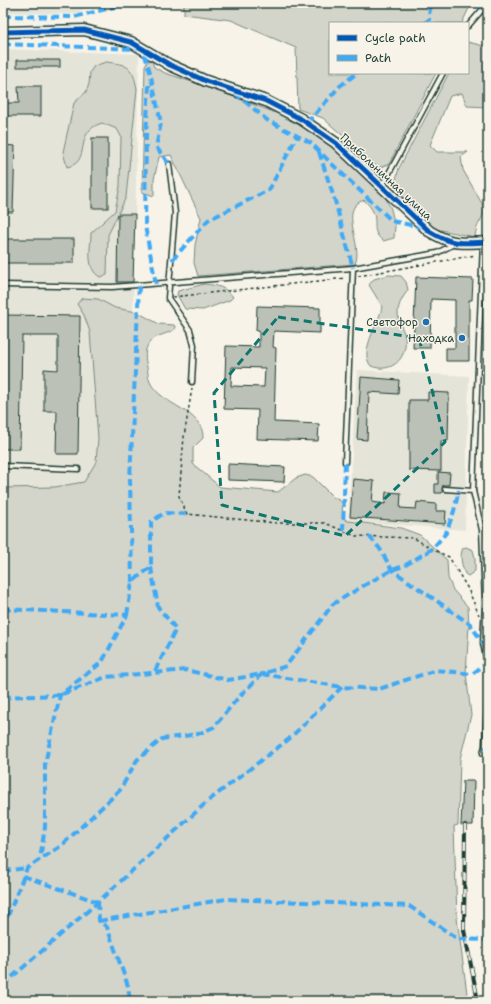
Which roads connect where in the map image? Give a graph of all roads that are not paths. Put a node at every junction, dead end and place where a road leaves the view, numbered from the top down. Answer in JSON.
{"nodes":[{"id":1,"x":488,"y":3,"type":"edge"},
{"id":2,"x":469,"y":25,"type":"edge"},
{"id":3,"x":3,"y":32,"type":"edge"},
{"id":4,"x":442,"y":74,"type":"edge"},
{"id":5,"x":169,"y":164,"type":"dead end"},
{"id":6,"x":382,"y":186,"type":"junction"},
{"id":7,"x":485,"y":242,"type":"edge"},
{"id":8,"x":457,"y":243,"type":"junction"},
{"id":9,"x":352,"y":268,"type":"junction"},
{"id":10,"x":170,"y":283,"type":"junction"},
{"id":11,"x":3,"y":285,"type":"edge"},
{"id":12,"x":192,"y":382,"type":"road end"},
{"id":13,"x":345,"y":462,"type":"dead end"},
{"id":14,"x":3,"y":466,"type":"edge"},
{"id":15,"x":78,"y":469,"type":"dead end"},
{"id":16,"x":445,"y":489,"type":"dead end"},
{"id":17,"x":473,"y":491,"type":"junction"},
{"id":18,"x":483,"y":753,"type":"dead end"}],
"edges":[{"from":1,"to":2,"type":"lane"},
{"from":3,"to":6,"type":"street","name":"Прибольничная улица"},
{"from":4,"to":6,"type":"lane"},
{"from":5,"to":10,"type":"lane"},
{"from":6,"to":8,"type":"street","name":"Прибольничная улица"},
{"from":7,"to":8,"type":"street","name":"Прибольничная улица"},
{"from":7,"to":17,"type":"lane"},
{"from":8,"to":9,"type":"lane"},
{"from":9,"to":10,"type":"lane"},
{"from":9,"to":13,"type":"lane"},
{"from":10,"to":11,"type":"lane"},
{"from":10,"to":12,"type":"lane"},
{"from":14,"to":15,"type":"lane"},
{"from":16,"to":17,"type":"lane"},
{"from":17,"to":18,"type":"lane"}]}
